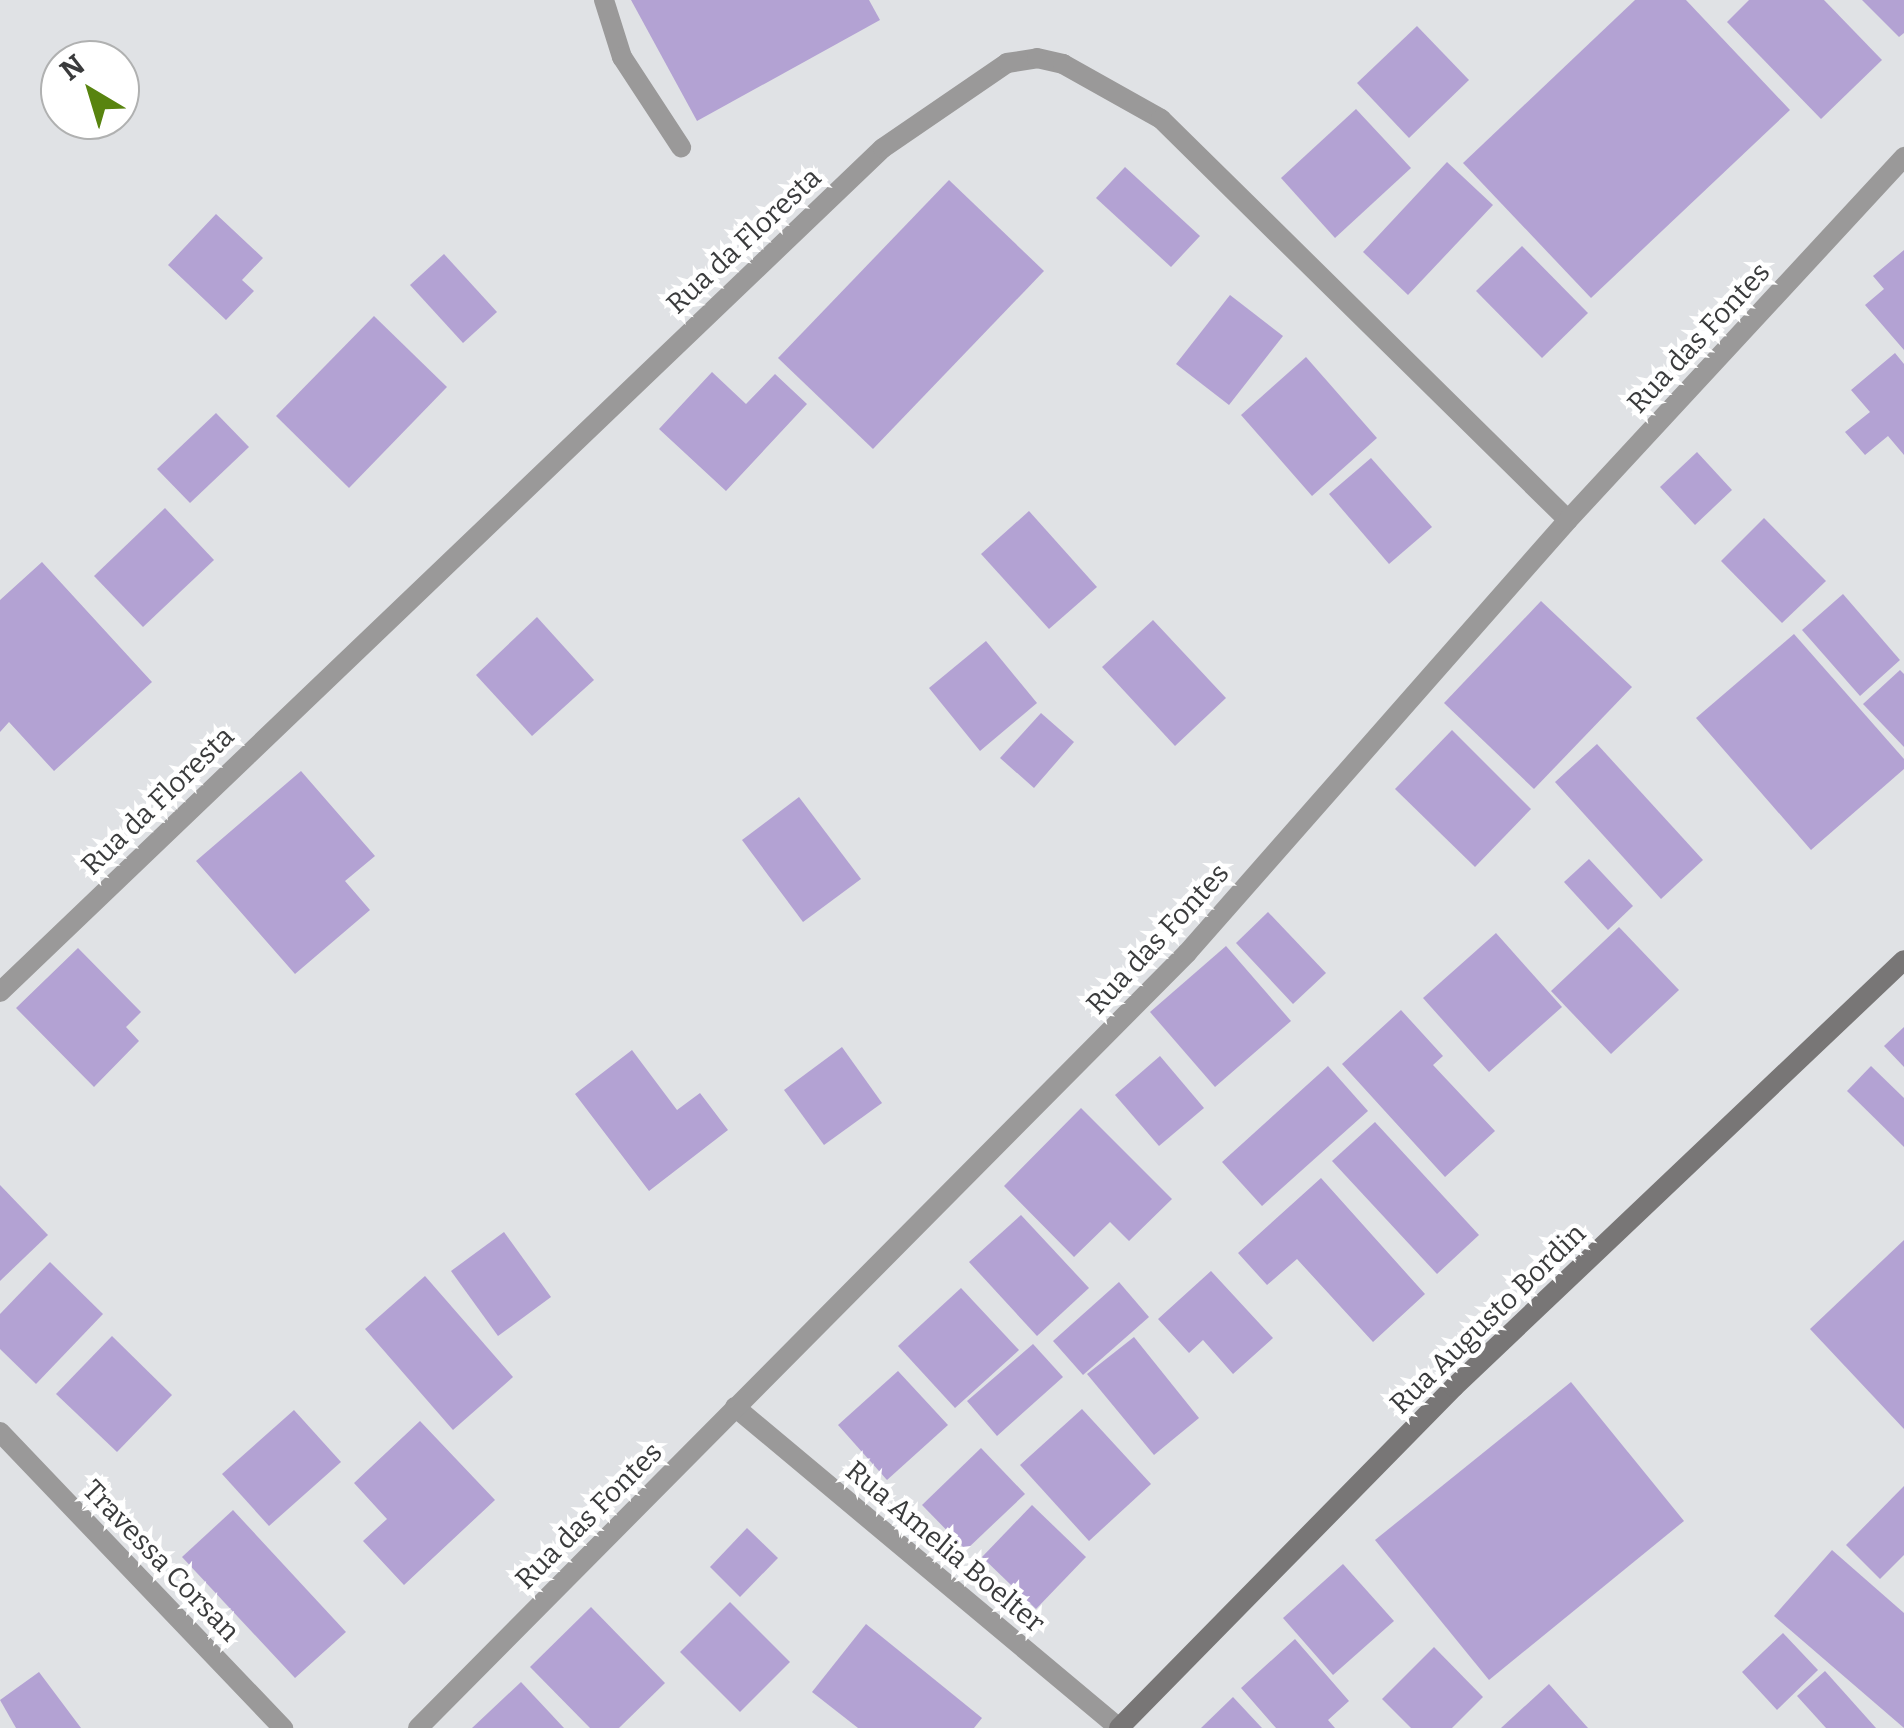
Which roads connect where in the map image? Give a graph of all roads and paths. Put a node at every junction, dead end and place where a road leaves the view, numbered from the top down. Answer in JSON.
{"nodes":[{"id":1,"x":604,"y":0,"type":"edge"},
{"id":2,"x":681,"y":146,"type":"dead end"},
{"id":3,"x":1904,"y":157,"type":"edge"},
{"id":4,"x":1568,"y":520,"type":"junction"},
{"id":5,"x":1904,"y":960,"type":"edge"},
{"id":6,"x":0,"y":992,"type":"edge"},
{"id":7,"x":735,"y":1408,"type":"junction"},
{"id":8,"x":0,"y":1432,"type":"edge"},
{"id":9,"x":283,"y":1728,"type":"edge"},
{"id":10,"x":418,"y":1728,"type":"edge"},
{"id":11,"x":1119,"y":1728,"type":"edge"}],
"edges":[{"from":1,"to":2,"type":"street"},
{"from":3,"to":4,"type":"street","name":"Rua das Fontes"},
{"from":4,"to":6,"type":"street","name":"Rua da Floresta"},
{"from":4,"to":7,"type":"street","name":"Rua das Fontes"},
{"from":5,"to":11,"type":"street","name":"Rua Augusto Bordin"},
{"from":7,"to":10,"type":"street","name":"Rua das Fontes"},
{"from":7,"to":11,"type":"street","name":"Rua Amelia Boelter"},
{"from":8,"to":9,"type":"street","name":"Travessa Corsan"}]}
